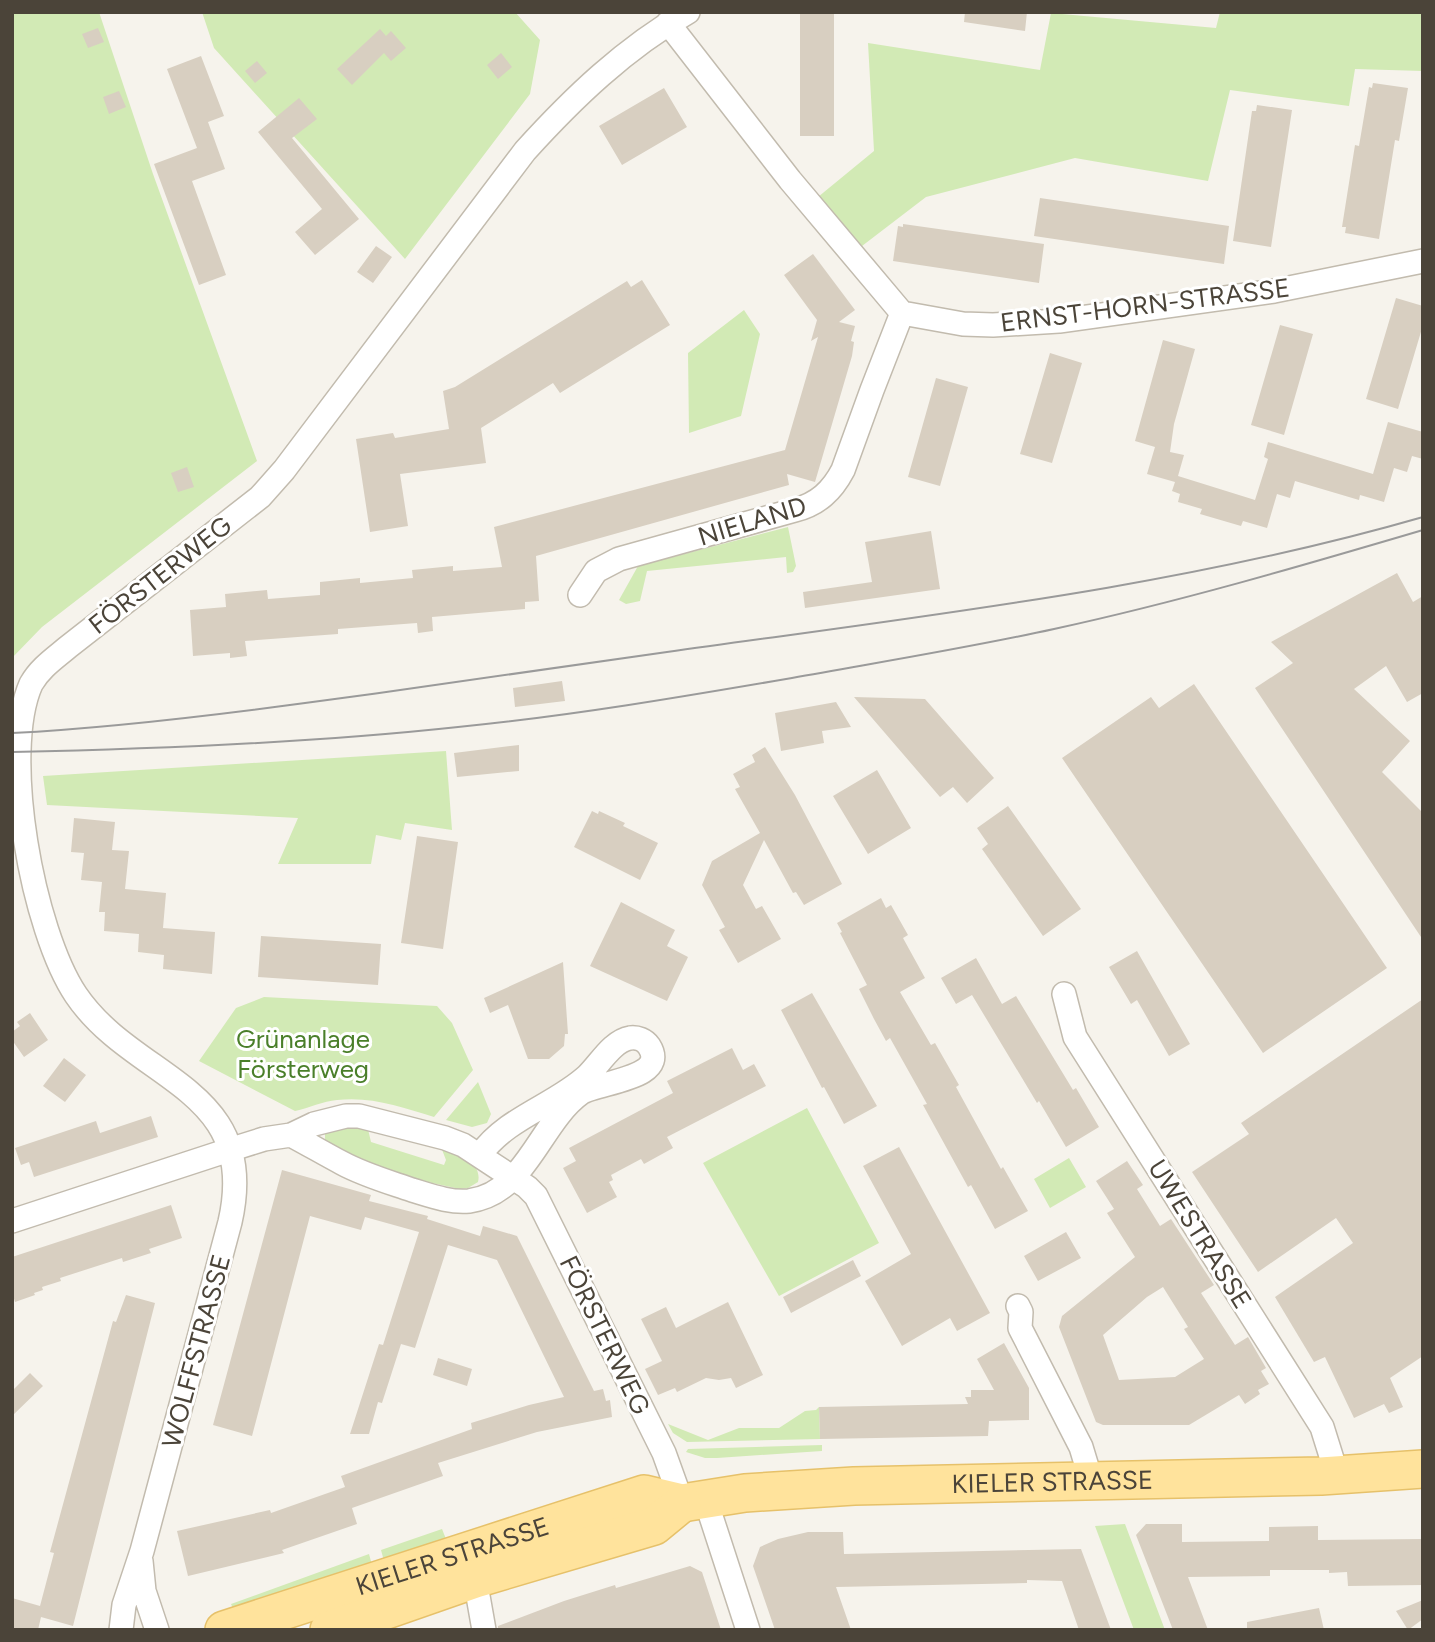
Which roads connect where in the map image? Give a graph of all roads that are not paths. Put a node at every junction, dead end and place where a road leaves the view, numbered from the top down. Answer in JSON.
{"nodes":[{"id":1,"x":678,"y":18,"type":"edge"},
{"id":2,"x":1423,"y":261,"type":"edge"},
{"id":3,"x":902,"y":313,"type":"junction"},
{"id":4,"x":580,"y":595,"type":"dead end"},
{"id":5,"x":17,"y":831,"type":"edge"},
{"id":6,"x":1064,"y":994,"type":"dead end"},
{"id":7,"x":291,"y":1135,"type":"junction"},
{"id":8,"x":229,"y":1150,"type":"junction"},
{"id":9,"x":480,"y":1155,"type":"junction"},
{"id":10,"x":513,"y":1179,"type":"junction"},
{"id":11,"x":12,"y":1221,"type":"edge"},
{"id":12,"x":1018,"y":1306,"type":"dead end"},
{"id":13,"x":1423,"y":1469,"type":"edge"},
{"id":14,"x":1337,"y":1475,"type":"junction"},
{"id":15,"x":1091,"y":1480,"type":"junction"},
{"id":16,"x":694,"y":1500,"type":"junction"},
{"id":17,"x":142,"y":1551,"type":"junction"},
{"id":18,"x":475,"y":1579,"type":"junction"},
{"id":19,"x":339,"y":1627,"type":"edge"},
{"id":20,"x":121,"y":1630,"type":"edge"},
{"id":21,"x":157,"y":1630,"type":"edge"},
{"id":22,"x":224,"y":1630,"type":"edge"},
{"id":23,"x":484,"y":1630,"type":"edge"},
{"id":24,"x":748,"y":1630,"type":"edge"}],
"edges":[{"from":1,"to":3,"type":"street"},
{"from":1,"to":5,"type":"street","name":"FÖRSTERWEG"},
{"from":2,"to":3,"type":"street","name":"ERNST-HORN-STRASSE"},
{"from":3,"to":4,"type":"street","name":"NIELAND"},
{"from":5,"to":8,"type":"street","name":"FÖRSTERWEG"},
{"from":6,"to":14,"type":"street","name":"UWESTRASSE"},
{"from":7,"to":8,"type":"street","name":"FÖRSTERWEG"},
{"from":7,"to":9,"type":"street","name":"FÖRSTERWEG"},
{"from":7,"to":10,"type":"street"},
{"from":8,"to":11,"type":"street"},
{"from":8,"to":17,"type":"street","name":"WOLFFSTRASSE"},
{"from":9,"to":10,"type":"street","name":"FÖRSTERWEG"},
{"from":9,"to":10,"type":"street"},
{"from":10,"to":16,"type":"street","name":"FÖRSTERWEG"},
{"from":12,"to":15,"type":"street"},
{"from":13,"to":14,"type":"main road","name":"KIELER STRASSE"},
{"from":14,"to":15,"type":"main road","name":"KIELER STRASSE"},
{"from":15,"to":16,"type":"main road","name":"KIELER STRASSE"},
{"from":16,"to":18,"type":"main road","name":"KIELER STRASSE"},
{"from":16,"to":22,"type":"main road","name":"KIELER STRASSE"},
{"from":16,"to":24,"type":"street","name":"FÖRSTERWEG"},
{"from":17,"to":20,"type":"street","name":"WOLFFSTRASSE"},
{"from":17,"to":21,"type":"street","name":"WOLFFSTRASSE"},
{"from":18,"to":19,"type":"main road","name":"KIELER STRASSE"},
{"from":18,"to":23,"type":"street"}]}
